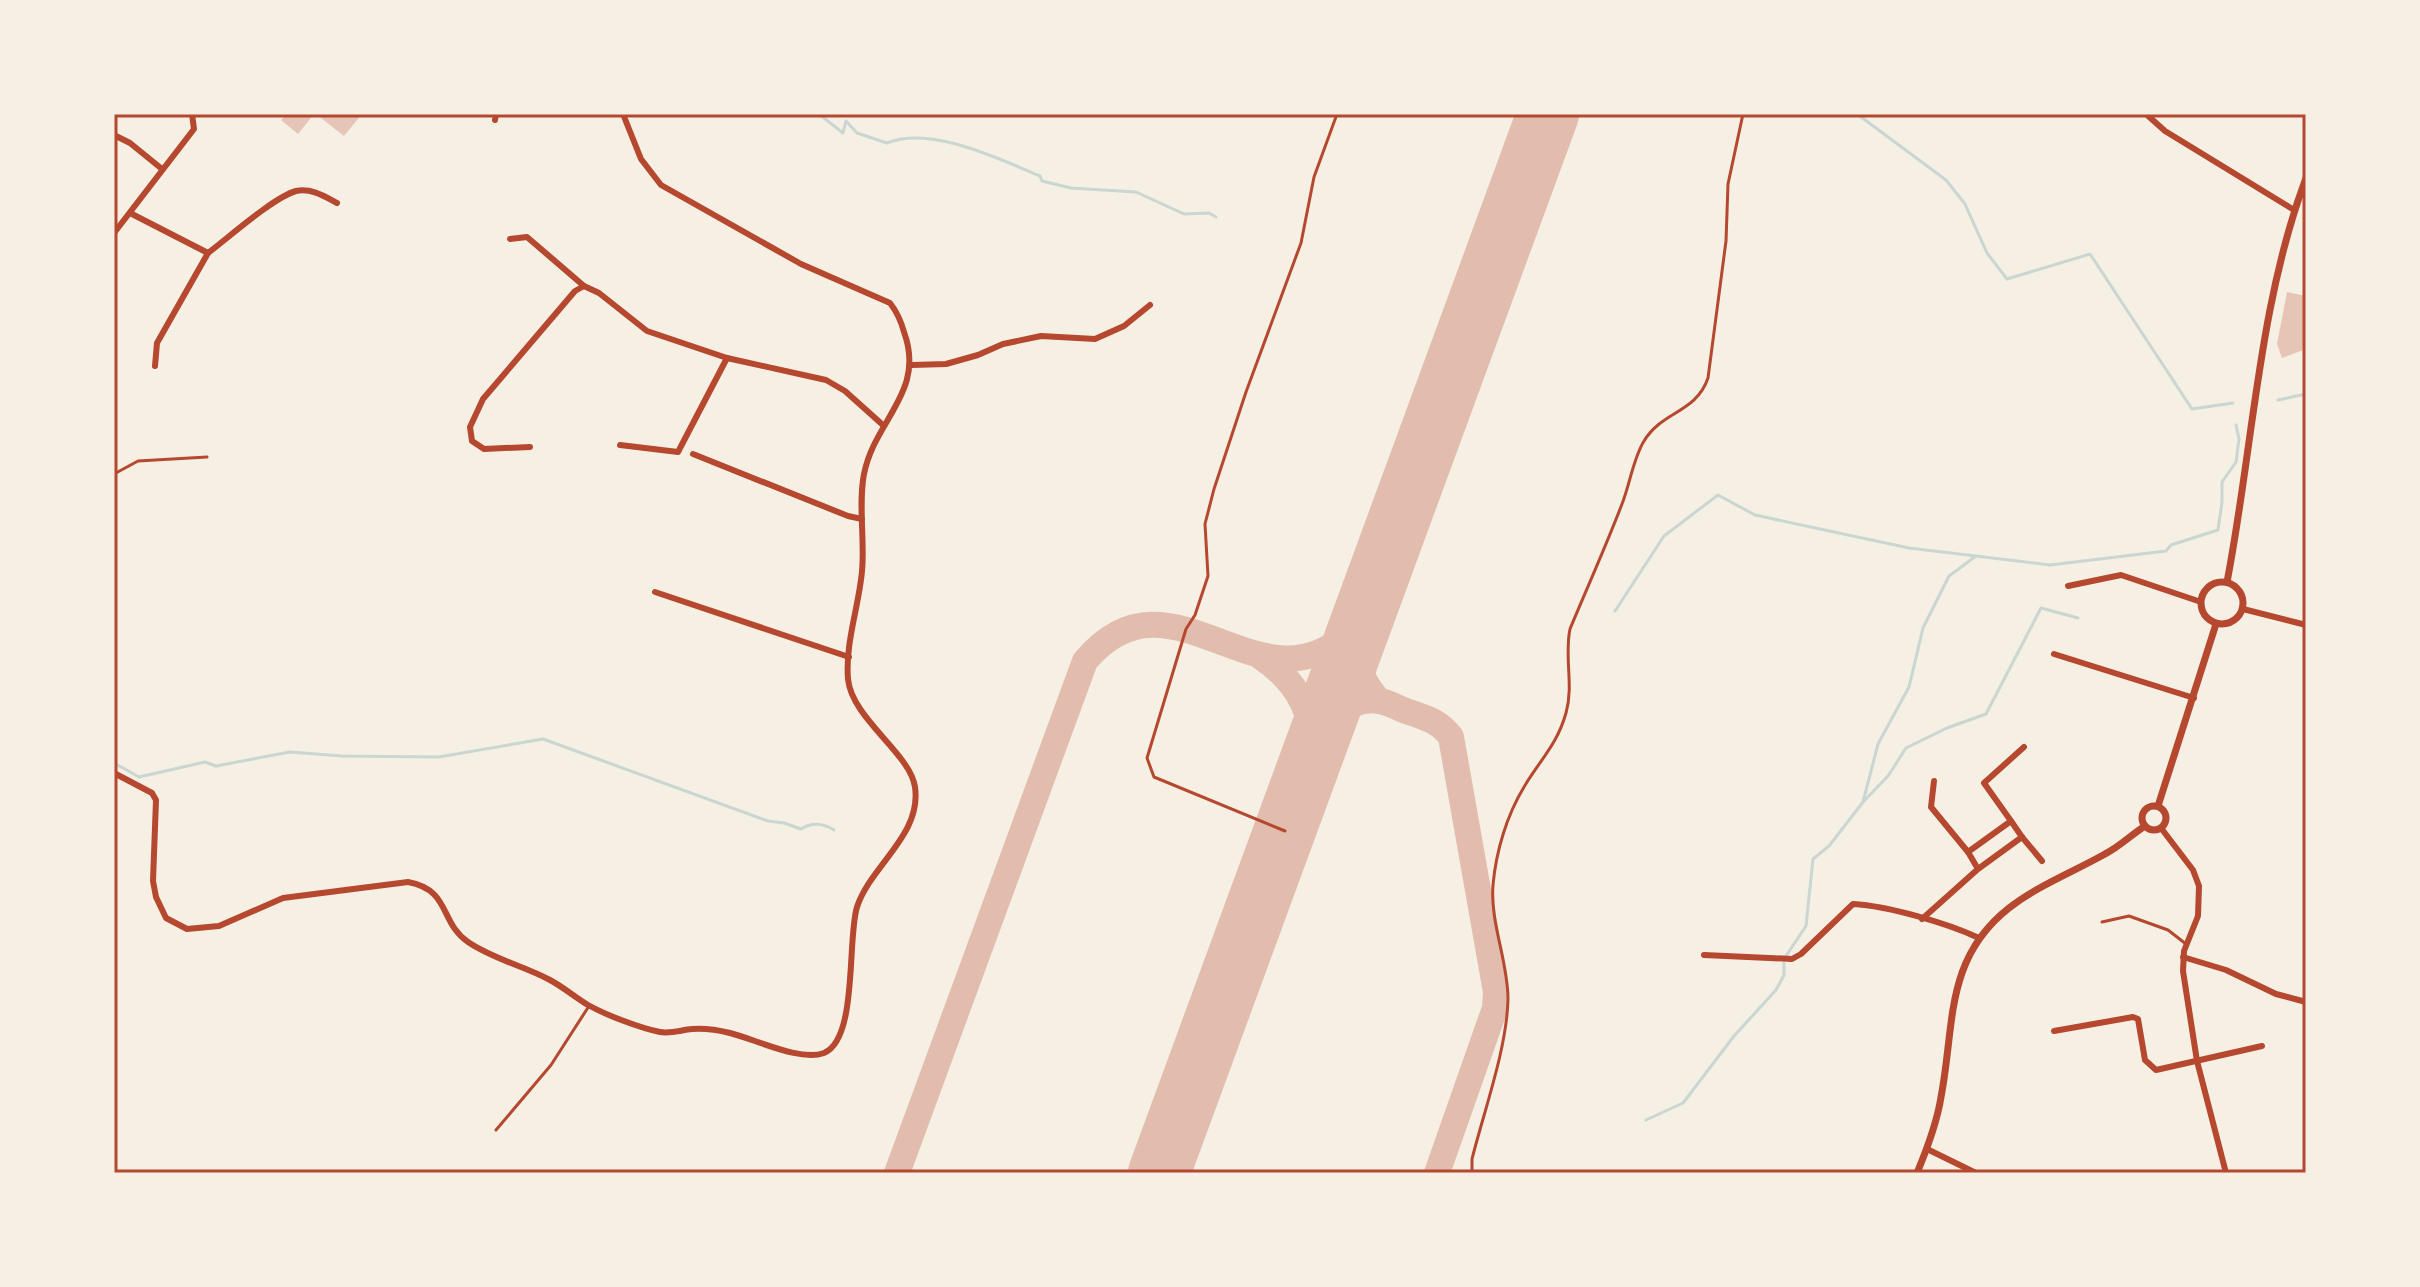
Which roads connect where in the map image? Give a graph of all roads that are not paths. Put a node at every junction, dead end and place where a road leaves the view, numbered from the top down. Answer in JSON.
{"nodes":[{"id":1,"x":192,"y":114,"type":"edge"},
{"id":2,"x":623,"y":114,"type":"edge"},
{"id":3,"x":1337,"y":114,"type":"edge"},
{"id":4,"x":1743,"y":114,"type":"edge"},
{"id":5,"x":2146,"y":114,"type":"edge"},
{"id":6,"x":114,"y":135,"type":"edge"},
{"id":7,"x":162,"y":169,"type":"junction"},
{"id":8,"x":2306,"y":178,"type":"edge"},
{"id":9,"x":337,"y":203,"type":"dead end"},
{"id":10,"x":2294,"y":210,"type":"junction"},
{"id":11,"x":130,"y":213,"type":"junction"},
{"id":12,"x":114,"y":233,"type":"edge"},
{"id":13,"x":510,"y":239,"type":"dead end"},
{"id":14,"x":208,"y":253,"type":"junction"},
{"id":15,"x":584,"y":286,"type":"junction"},
{"id":16,"x":1150,"y":305,"type":"dead end"},
{"id":17,"x":727,"y":358,"type":"junction"},
{"id":18,"x":912,"y":365,"type":"junction"},
{"id":19,"x":155,"y":366,"type":"dead end"},
{"id":20,"x":884,"y":426,"type":"junction"},
{"id":21,"x":620,"y":445,"type":"dead end"},
{"id":22,"x":530,"y":447,"type":"dead end"},
{"id":23,"x":693,"y":454,"type":"dead end"},
{"id":24,"x":207,"y":457,"type":"dead end"},
{"id":25,"x":114,"y":474,"type":"edge"},
{"id":26,"x":862,"y":519,"type":"junction"},
{"id":27,"x":2227,"y":582,"type":"junction"},
{"id":28,"x":2068,"y":586,"type":"dead end"},
{"id":29,"x":655,"y":592,"type":"dead end"},
{"id":30,"x":2201,"y":602,"type":"junction"},
{"id":31,"x":2243,"y":609,"type":"junction"},
{"id":32,"x":2216,"y":624,"type":"junction"},
{"id":33,"x":2306,"y":625,"type":"edge"},
{"id":34,"x":2054,"y":654,"type":"dead end"},
{"id":35,"x":849,"y":657,"type":"junction"},
{"id":36,"x":2194,"y":698,"type":"junction"},
{"id":37,"x":2024,"y":747,"type":"dead end"},
{"id":38,"x":114,"y":773,"type":"edge"},
{"id":39,"x":1934,"y":781,"type":"dead end"},
{"id":40,"x":2158,"y":806,"type":"junction"},
{"id":41,"x":2011,"y":821,"type":"junction"},
{"id":42,"x":2145,"y":826,"type":"junction"},
{"id":43,"x":2161,"y":828,"type":"junction"},
{"id":44,"x":1285,"y":831,"type":"dead end"},
{"id":45,"x":2022,"y":837,"type":"junction"},
{"id":46,"x":1968,"y":852,"type":"junction"},
{"id":47,"x":2042,"y":861,"type":"dead end"},
{"id":48,"x":1978,"y":869,"type":"junction"},
{"id":49,"x":1922,"y":919,"type":"junction"},
{"id":50,"x":2102,"y":922,"type":"dead end"},
{"id":51,"x":1979,"y":938,"type":"junction"},
{"id":52,"x":2186,"y":944,"type":"junction"},
{"id":53,"x":1704,"y":955,"type":"dead end"},
{"id":54,"x":2183,"y":957,"type":"junction"},
{"id":55,"x":2306,"y":1002,"type":"edge"},
{"id":56,"x":589,"y":1006,"type":"junction"},
{"id":57,"x":2054,"y":1031,"type":"dead end"},
{"id":58,"x":2262,"y":1046,"type":"dead end"},
{"id":59,"x":2197,"y":1061,"type":"junction"},
{"id":60,"x":496,"y":1130,"type":"dead end"},
{"id":61,"x":1927,"y":1149,"type":"junction"},
{"id":62,"x":1472,"y":1173,"type":"edge"},
{"id":63,"x":1917,"y":1173,"type":"edge"},
{"id":64,"x":1976,"y":1173,"type":"edge"},
{"id":65,"x":2226,"y":1173,"type":"edge"}],
"edges":[{"from":1,"to":7,"type":"street"},
{"from":2,"to":18,"type":"street"},
{"from":3,"to":44,"type":"lane"},
{"from":4,"to":62,"type":"lane"},
{"from":5,"to":10,"type":"street"},
{"from":6,"to":7,"type":"street"},
{"from":7,"to":11,"type":"street"},
{"from":8,"to":10,"type":"street"},
{"from":9,"to":14,"type":"street"},
{"from":10,"to":27,"type":"street"},
{"from":11,"to":12,"type":"street"},
{"from":11,"to":14,"type":"street"},
{"from":13,"to":15,"type":"street"},
{"from":14,"to":19,"type":"street"},
{"from":15,"to":17,"type":"street"},
{"from":15,"to":22,"type":"street"},
{"from":16,"to":18,"type":"street"},
{"from":17,"to":20,"type":"street"},
{"from":17,"to":21,"type":"street"},
{"from":18,"to":20,"type":"street"},
{"from":20,"to":26,"type":"street"},
{"from":23,"to":26,"type":"street"},
{"from":24,"to":25,"type":"lane"},
{"from":26,"to":35,"type":"street"},
{"from":27,"to":30,"type":"street"},
{"from":27,"to":31,"type":"street"},
{"from":28,"to":30,"type":"street"},
{"from":29,"to":35,"type":"street"},
{"from":30,"to":32,"type":"street"},
{"from":31,"to":32,"type":"street"},
{"from":31,"to":33,"type":"street"},
{"from":32,"to":36,"type":"street"},
{"from":34,"to":36,"type":"street"},
{"from":35,"to":56,"type":"street"},
{"from":36,"to":40,"type":"street"},
{"from":37,"to":41,"type":"street"},
{"from":38,"to":56,"type":"street"},
{"from":39,"to":46,"type":"street"},
{"from":40,"to":42,"type":"street"},
{"from":40,"to":43,"type":"street"},
{"from":41,"to":45,"type":"street"},
{"from":41,"to":46,"type":"street"},
{"from":42,"to":43,"type":"street"},
{"from":42,"to":51,"type":"street"},
{"from":43,"to":52,"type":"street"},
{"from":45,"to":47,"type":"street"},
{"from":45,"to":48,"type":"street"},
{"from":46,"to":48,"type":"street"},
{"from":48,"to":49,"type":"street"},
{"from":49,"to":51,"type":"street"},
{"from":49,"to":53,"type":"street"},
{"from":50,"to":52,"type":"lane"},
{"from":51,"to":61,"type":"street"},
{"from":52,"to":54,"type":"street"},
{"from":54,"to":55,"type":"street"},
{"from":54,"to":59,"type":"street"},
{"from":56,"to":60,"type":"lane"},
{"from":57,"to":59,"type":"street"},
{"from":58,"to":59,"type":"street"},
{"from":59,"to":65,"type":"street"},
{"from":61,"to":63,"type":"street"},
{"from":61,"to":64,"type":"street"}]}
